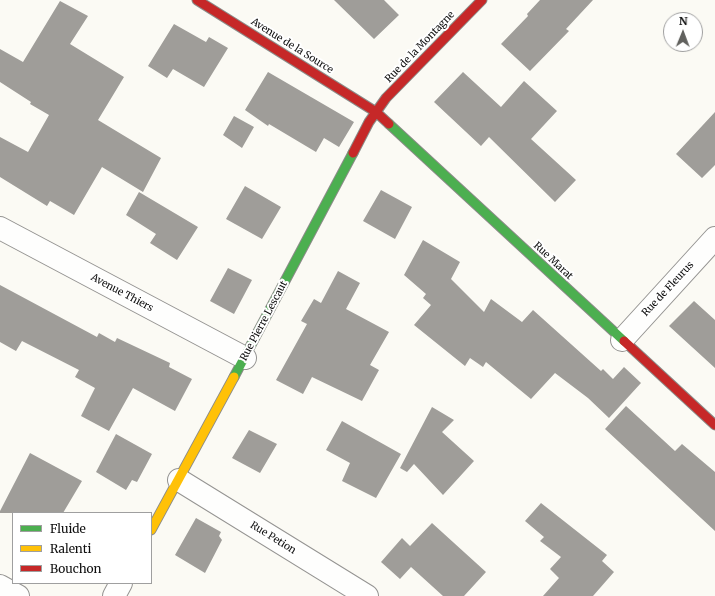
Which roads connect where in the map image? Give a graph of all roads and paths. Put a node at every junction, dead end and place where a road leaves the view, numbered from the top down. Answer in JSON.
{"nodes":[{"id":1,"x":197,"y":0,"type":"edge"},
{"id":2,"x":482,"y":0,"type":"edge"},
{"id":3,"x":376,"y":112,"type":"junction"},
{"id":4,"x":0,"y":228,"type":"edge"},
{"id":5,"x":715,"y":238,"type":"edge"},
{"id":6,"x":622,"y":340,"type":"junction"},
{"id":7,"x":245,"y":358,"type":"junction"},
{"id":8,"x":715,"y":425,"type":"edge"},
{"id":9,"x":179,"y":480,"type":"junction"},
{"id":10,"x":152,"y":528,"type":"edge"},
{"id":11,"x":121,"y":584,"type":"edge"},
{"id":12,"x":0,"y":586,"type":"edge"},
{"id":13,"x":18,"y":596,"type":"edge"},
{"id":14,"x":114,"y":596,"type":"edge"},
{"id":15,"x":367,"y":596,"type":"edge"}],
"edges":[{"from":1,"to":3,"type":"street","name":"Avenue de la Source"},
{"from":2,"to":3,"type":"street","name":"Rue de la Montagne"},
{"from":3,"to":6,"type":"street","name":"Rue Marat"},
{"from":3,"to":7,"type":"street","name":"Rue Pierre Lescaut"},
{"from":4,"to":7,"type":"street","name":"Avenue Thiers"},
{"from":5,"to":6,"type":"street","name":"Rue de Fleurus"},
{"from":6,"to":8,"type":"street","name":"Rue Marat"},
{"from":7,"to":9,"type":"street","name":"Rue Pierre Lescaut"},
{"from":9,"to":10,"type":"street","name":"Rue Pierre Lescaut"},
{"from":9,"to":15,"type":"street","name":"Rue Petion"},
{"from":11,"to":14,"type":"street"},
{"from":12,"to":13,"type":"street"}]}
